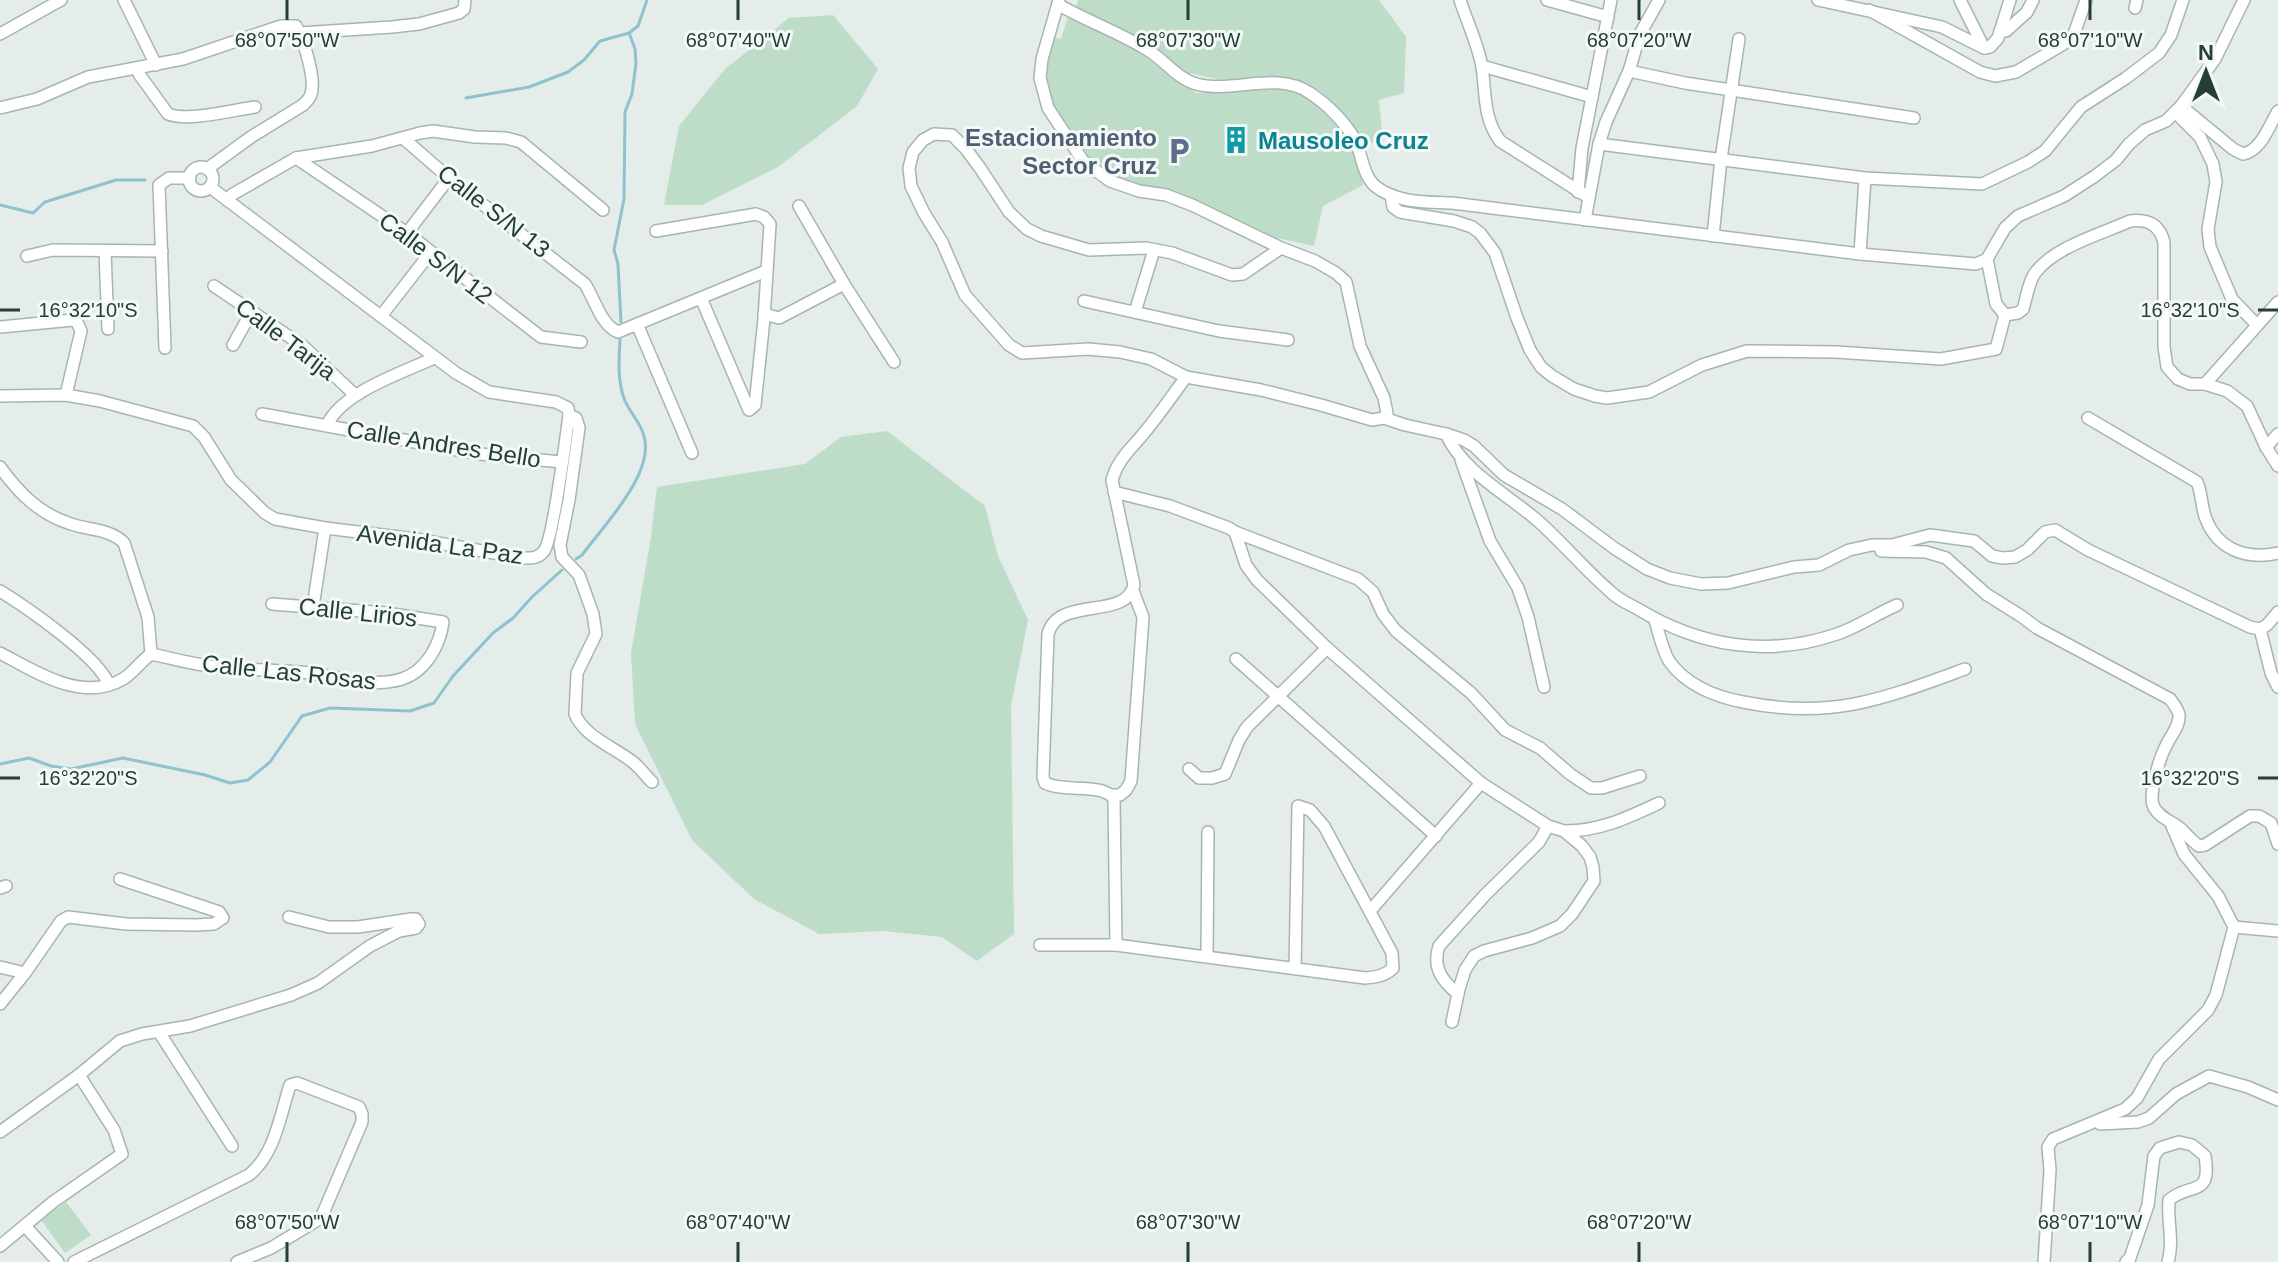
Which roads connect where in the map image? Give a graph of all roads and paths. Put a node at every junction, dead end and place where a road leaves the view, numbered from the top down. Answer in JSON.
{"nodes":[{"id":1,"x":61,"y":0,"type":"edge"},
{"id":2,"x":124,"y":0,"type":"edge"},
{"id":3,"x":465,"y":0,"type":"edge"},
{"id":4,"x":1460,"y":0,"type":"edge"},
{"id":5,"x":1547,"y":0,"type":"edge"},
{"id":6,"x":1611,"y":0,"type":"edge"},
{"id":7,"x":1659,"y":0,"type":"edge"},
{"id":8,"x":1818,"y":0,"type":"edge"},
{"id":9,"x":1960,"y":0,"type":"edge"},
{"id":10,"x":2010,"y":0,"type":"edge"},
{"id":11,"x":2033,"y":0,"type":"edge"},
{"id":12,"x":2086,"y":0,"type":"edge"},
{"id":13,"x":2183,"y":0,"type":"edge"},
{"id":14,"x":2244,"y":0,"type":"edge"},
{"id":15,"x":1059,"y":3,"type":"edge"},
{"id":16,"x":1869,"y":10,"type":"junction"},
{"id":17,"x":1608,"y":17,"type":"junction"},
{"id":18,"x":297,"y":29,"type":"junction"},
{"id":19,"x":2000,"y":31,"type":"junction"},
{"id":20,"x":0,"y":34,"type":"edge"},
{"id":21,"x":1739,"y":39,"type":"dead end"},
{"id":22,"x":1984,"y":48,"type":"junction"},
{"id":23,"x":156,"y":65,"type":"junction"},
{"id":24,"x":1482,"y":66,"type":"junction"},
{"id":25,"x":137,"y":69,"type":"junction"},
{"id":26,"x":1629,"y":71,"type":"junction"},
{"id":27,"x":1730,"y":89,"type":"junction"},
{"id":28,"x":1592,"y":97,"type":"junction"},
{"id":29,"x":255,"y":107,"type":"dead end"},
{"id":30,"x":0,"y":108,"type":"edge"},
{"id":31,"x":2178,"y":109,"type":"junction"},
{"id":32,"x":2278,"y":111,"type":"edge"},
{"id":33,"x":1914,"y":118,"type":"dead end"},
{"id":34,"x":403,"y":138,"type":"junction"},
{"id":35,"x":1599,"y":144,"type":"junction"},
{"id":36,"x":296,"y":158,"type":"junction"},
{"id":37,"x":1721,"y":159,"type":"junction"},
{"id":38,"x":207,"y":169,"type":"junction"},
{"id":39,"x":190,"y":178,"type":"junction"},
{"id":40,"x":449,"y":178,"type":"junction"},
{"id":41,"x":1865,"y":178,"type":"junction"},
{"id":42,"x":210,"y":187,"type":"junction"},
{"id":43,"x":1391,"y":195,"type":"junction"},
{"id":44,"x":1583,"y":195,"type":"junction"},
{"id":45,"x":227,"y":200,"type":"junction"},
{"id":46,"x":799,"y":206,"type":"dead end"},
{"id":47,"x":603,"y":210,"type":"dead end"},
{"id":48,"x":1585,"y":220,"type":"junction"},
{"id":49,"x":656,"y":231,"type":"dead end"},
{"id":50,"x":407,"y":233,"type":"junction"},
{"id":51,"x":1713,"y":236,"type":"junction"},
{"id":52,"x":1281,"y":248,"type":"junction"},
{"id":53,"x":1154,"y":250,"type":"junction"},
{"id":54,"x":105,"y":251,"type":"junction"},
{"id":55,"x":162,"y":251,"type":"junction"},
{"id":56,"x":431,"y":252,"type":"junction"},
{"id":57,"x":1860,"y":254,"type":"junction"},
{"id":58,"x":27,"y":256,"type":"dead end"},
{"id":59,"x":1987,"y":259,"type":"junction"},
{"id":60,"x":766,"y":271,"type":"junction"},
{"id":61,"x":844,"y":284,"type":"junction"},
{"id":62,"x":214,"y":286,"type":"dead end"},
{"id":63,"x":701,"y":298,"type":"junction"},
{"id":64,"x":1084,"y":301,"type":"dead end"},
{"id":65,"x":2278,"y":302,"type":"edge"},
{"id":66,"x":252,"y":311,"type":"junction"},
{"id":67,"x":1135,"y":312,"type":"junction"},
{"id":68,"x":764,"y":314,"type":"junction"},
{"id":69,"x":2005,"y":315,"type":"junction"},
{"id":70,"x":381,"y":316,"type":"junction"},
{"id":71,"x":637,"y":324,"type":"junction"},
{"id":72,"x":2257,"y":325,"type":"junction"},
{"id":73,"x":0,"y":327,"type":"edge"},
{"id":74,"x":108,"y":329,"type":"dead end"},
{"id":75,"x":1288,"y":340,"type":"dead end"},
{"id":76,"x":581,"y":342,"type":"dead end"},
{"id":77,"x":233,"y":345,"type":"dead end"},
{"id":78,"x":165,"y":348,"type":"dead end"},
{"id":79,"x":434,"y":358,"type":"junction"},
{"id":80,"x":894,"y":362,"type":"dead end"},
{"id":81,"x":1186,"y":377,"type":"junction"},
{"id":82,"x":2205,"y":384,"type":"junction"},
{"id":83,"x":66,"y":395,"type":"junction"},
{"id":84,"x":355,"y":395,"type":"junction"},
{"id":85,"x":0,"y":396,"type":"edge"},
{"id":86,"x":262,"y":414,"type":"dead end"},
{"id":87,"x":569,"y":415,"type":"junction"},
{"id":88,"x":1384,"y":418,"type":"junction"},
{"id":89,"x":2088,"y":418,"type":"dead end"},
{"id":90,"x":327,"y":425,"type":"junction"},
{"id":91,"x":1446,"y":434,"type":"junction"},
{"id":92,"x":2278,"y":434,"type":"edge"},
{"id":93,"x":2266,"y":447,"type":"junction"},
{"id":94,"x":692,"y":453,"type":"dead end"},
{"id":95,"x":1459,"y":456,"type":"junction"},
{"id":96,"x":561,"y":462,"type":"junction"},
{"id":97,"x":2278,"y":466,"type":"edge"},
{"id":98,"x":0,"y":467,"type":"edge"},
{"id":99,"x":1114,"y":492,"type":"junction"},
{"id":100,"x":325,"y":528,"type":"junction"},
{"id":101,"x":1235,"y":532,"type":"junction"},
{"id":102,"x":1864,"y":547,"type":"junction"},
{"id":103,"x":2278,"y":553,"type":"edge"},
{"id":104,"x":0,"y":591,"type":"edge"},
{"id":105,"x":1133,"y":591,"type":"junction"},
{"id":106,"x":272,"y":604,"type":"dead end"},
{"id":107,"x":1897,"y":605,"type":"dead end"},
{"id":108,"x":313,"y":607,"type":"junction"},
{"id":109,"x":2278,"y":612,"type":"edge"},
{"id":110,"x":1655,"y":620,"type":"junction"},
{"id":111,"x":443,"y":622,"type":"joint"},
{"id":112,"x":2260,"y":629,"type":"junction"},
{"id":113,"x":1327,"y":648,"type":"junction"},
{"id":114,"x":0,"y":653,"type":"edge"},
{"id":115,"x":151,"y":654,"type":"junction"},
{"id":116,"x":1236,"y":659,"type":"dead end"},
{"id":117,"x":1965,"y":669,"type":"dead end"},
{"id":118,"x":109,"y":685,"type":"junction"},
{"id":119,"x":1544,"y":687,"type":"dead end"},
{"id":120,"x":2278,"y":687,"type":"edge"},
{"id":121,"x":1279,"y":697,"type":"junction"},
{"id":122,"x":1189,"y":769,"type":"dead end"},
{"id":123,"x":1640,"y":776,"type":"dead end"},
{"id":124,"x":652,"y":782,"type":"dead end"},
{"id":125,"x":1481,"y":783,"type":"junction"},
{"id":126,"x":1111,"y":795,"type":"junction"},
{"id":127,"x":1659,"y":803,"type":"dead end"},
{"id":128,"x":1548,"y":826,"type":"junction"},
{"id":129,"x":2172,"y":826,"type":"junction"},
{"id":130,"x":1564,"y":831,"type":"junction"},
{"id":131,"x":1208,"y":832,"type":"dead end"},
{"id":132,"x":1436,"y":836,"type":"junction"},
{"id":133,"x":2278,"y":844,"type":"edge"},
{"id":134,"x":120,"y":879,"type":"dead end"},
{"id":135,"x":1370,"y":911,"type":"junction"},
{"id":136,"x":289,"y":917,"type":"dead end"},
{"id":137,"x":2234,"y":927,"type":"junction"},
{"id":138,"x":2278,"y":931,"type":"edge"},
{"id":139,"x":1040,"y":945,"type":"dead end"},
{"id":140,"x":1116,"y":945,"type":"junction"},
{"id":141,"x":1207,"y":956,"type":"junction"},
{"id":142,"x":0,"y":967,"type":"edge"},
{"id":143,"x":1295,"y":969,"type":"junction"},
{"id":144,"x":25,"y":973,"type":"junction"},
{"id":145,"x":1458,"y":994,"type":"junction"},
{"id":146,"x":0,"y":1004,"type":"edge"},
{"id":147,"x":1452,"y":1022,"type":"dead end"},
{"id":148,"x":159,"y":1032,"type":"junction"},
{"id":149,"x":79,"y":1075,"type":"junction"},
{"id":150,"x":2278,"y":1100,"type":"edge"},
{"id":151,"x":2091,"y":1124,"type":"junction"},
{"id":152,"x":0,"y":1132,"type":"edge"},
{"id":153,"x":232,"y":1146,"type":"dead end"},
{"id":154,"x":25,"y":1226,"type":"junction"},
{"id":155,"x":0,"y":1246,"type":"edge"},
{"id":156,"x":58,"y":1262,"type":"edge"},
{"id":157,"x":74,"y":1262,"type":"edge"},
{"id":158,"x":237,"y":1262,"type":"edge"},
{"id":159,"x":2044,"y":1262,"type":"edge"},
{"id":160,"x":2126,"y":1262,"type":"edge"},
{"id":161,"x":2168,"y":1262,"type":"edge"}],
"edges":[{"from":1,"to":20,"type":"street"},
{"from":2,"to":23,"type":"street"},
{"from":3,"to":18,"type":"street"},
{"from":4,"to":24,"type":"street"},
{"from":5,"to":17,"type":"street"},
{"from":6,"to":17,"type":"street"},
{"from":7,"to":26,"type":"street"},
{"from":8,"to":16,"type":"street"},
{"from":9,"to":22,"type":"street"},
{"from":10,"to":19,"type":"street"},
{"from":11,"to":19,"type":"street"},
{"from":12,"to":16,"type":"street"},
{"from":13,"to":41,"type":"street"},
{"from":14,"to":31,"type":"street"},
{"from":15,"to":43,"type":"street"},
{"from":15,"to":52,"type":"street"},
{"from":16,"to":22,"type":"street"},
{"from":17,"to":28,"type":"street"},
{"from":18,"to":23,"type":"street"},
{"from":18,"to":38,"type":"street"},
{"from":19,"to":22,"type":"street"},
{"from":21,"to":27,"type":"street"},
{"from":23,"to":25,"type":"street"},
{"from":24,"to":28,"type":"street"},
{"from":24,"to":44,"type":"street"},
{"from":25,"to":29,"type":"street"},
{"from":25,"to":30,"type":"street"},
{"from":26,"to":27,"type":"street"},
{"from":26,"to":35,"type":"street"},
{"from":27,"to":33,"type":"street"},
{"from":27,"to":37,"type":"street"},
{"from":28,"to":44,"type":"street"},
{"from":31,"to":32,"type":"street"},
{"from":31,"to":59,"type":"street"},
{"from":31,"to":72,"type":"street"},
{"from":34,"to":36,"type":"street"},
{"from":34,"to":40,"type":"street","name":"Calle S/N 13"},
{"from":34,"to":47,"type":"street"},
{"from":35,"to":37,"type":"street"},
{"from":35,"to":44,"type":"street"},
{"from":36,"to":45,"type":"street"},
{"from":36,"to":50,"type":"street","name":"Calle S/N 12"},
{"from":37,"to":41,"type":"street"},
{"from":37,"to":51,"type":"street"},
{"from":38,"to":39,"type":"street"},
{"from":38,"to":42,"type":"street"},
{"from":39,"to":42,"type":"street"},
{"from":39,"to":55,"type":"street"},
{"from":40,"to":50,"type":"street"},
{"from":40,"to":71,"type":"street","name":"Calle S/N 13"},
{"from":41,"to":57,"type":"street"},
{"from":42,"to":45,"type":"street"},
{"from":43,"to":48,"type":"street"},
{"from":43,"to":69,"type":"street"},
{"from":44,"to":48,"type":"street"},
{"from":45,"to":70,"type":"street"},
{"from":46,"to":61,"type":"street"},
{"from":48,"to":51,"type":"street"},
{"from":49,"to":60,"type":"street"},
{"from":50,"to":56,"type":"street","name":"Calle S/N 12"},
{"from":51,"to":57,"type":"street"},
{"from":52,"to":53,"type":"street"},
{"from":52,"to":88,"type":"street"},
{"from":53,"to":67,"type":"street"},
{"from":53,"to":81,"type":"street"},
{"from":54,"to":55,"type":"street"},
{"from":54,"to":58,"type":"street"},
{"from":54,"to":74,"type":"street"},
{"from":55,"to":78,"type":"street"},
{"from":56,"to":70,"type":"street"},
{"from":56,"to":76,"type":"street","name":"Calle S/N 12"},
{"from":57,"to":59,"type":"street"},
{"from":59,"to":69,"type":"street"},
{"from":60,"to":63,"type":"street"},
{"from":60,"to":68,"type":"street"},
{"from":61,"to":68,"type":"street"},
{"from":61,"to":80,"type":"street"},
{"from":62,"to":66,"type":"street","name":"Calle Tarija"},
{"from":63,"to":68,"type":"street"},
{"from":63,"to":71,"type":"street"},
{"from":64,"to":67,"type":"street"},
{"from":65,"to":72,"type":"street"},
{"from":66,"to":77,"type":"street"},
{"from":66,"to":84,"type":"street","name":"Calle Tarija"},
{"from":67,"to":75,"type":"street"},
{"from":69,"to":82,"type":"street"},
{"from":70,"to":79,"type":"street"},
{"from":71,"to":94,"type":"street"},
{"from":72,"to":82,"type":"street"},
{"from":73,"to":83,"type":"street"},
{"from":79,"to":84,"type":"street"},
{"from":79,"to":87,"type":"street"},
{"from":81,"to":88,"type":"street"},
{"from":81,"to":99,"type":"street"},
{"from":82,"to":93,"type":"street"},
{"from":83,"to":85,"type":"street","name":"Avenida La Paz"},
{"from":83,"to":100,"type":"street","name":"Avenida La Paz"},
{"from":84,"to":90,"type":"street"},
{"from":86,"to":90,"type":"street","name":"Calle Andres Bello"},
{"from":87,"to":96,"type":"street","name":"Avenida La Paz"},
{"from":87,"to":124,"type":"street"},
{"from":88,"to":91,"type":"street"},
{"from":89,"to":103,"type":"street"},
{"from":90,"to":96,"type":"street","name":"Calle Andres Bello"},
{"from":91,"to":95,"type":"street"},
{"from":91,"to":102,"type":"street"},
{"from":92,"to":93,"type":"street"},
{"from":93,"to":97,"type":"street"},
{"from":95,"to":110,"type":"street"},
{"from":95,"to":119,"type":"street"},
{"from":96,"to":100,"type":"street","name":"Avenida La Paz"},
{"from":98,"to":115,"type":"street"},
{"from":99,"to":101,"type":"street"},
{"from":99,"to":105,"type":"street"},
{"from":100,"to":108,"type":"street"},
{"from":101,"to":113,"type":"street"},
{"from":101,"to":123,"type":"street"},
{"from":102,"to":112,"type":"street"},
{"from":102,"to":129,"type":"street"},
{"from":104,"to":118,"type":"street"},
{"from":105,"to":126,"type":"street"},
{"from":105,"to":126,"type":"street"},
{"from":106,"to":108,"type":"street","name":"Calle Lirios"},
{"from":107,"to":110,"type":"street"},
{"from":108,"to":111,"type":"street","name":"Calle Lirios"},
{"from":109,"to":112,"type":"street"},
{"from":110,"to":117,"type":"street"},
{"from":111,"to":115,"type":"street","name":"Calle Las Rosas"},
{"from":112,"to":120,"type":"street"},
{"from":113,"to":121,"type":"street"},
{"from":113,"to":125,"type":"street"},
{"from":114,"to":118,"type":"street"},
{"from":115,"to":118,"type":"street"},
{"from":116,"to":121,"type":"street"},
{"from":121,"to":122,"type":"street"},
{"from":121,"to":132,"type":"street"},
{"from":125,"to":128,"type":"street"},
{"from":125,"to":132,"type":"street"},
{"from":126,"to":140,"type":"street"},
{"from":127,"to":130,"type":"street"},
{"from":128,"to":130,"type":"street"},
{"from":128,"to":145,"type":"street"},
{"from":129,"to":133,"type":"street"},
{"from":129,"to":137,"type":"street"},
{"from":130,"to":145,"type":"street"},
{"from":131,"to":141,"type":"street"},
{"from":132,"to":135,"type":"street"},
{"from":134,"to":144,"type":"street"},
{"from":135,"to":143,"type":"street"},
{"from":135,"to":143,"type":"street"},
{"from":136,"to":148,"type":"street"},
{"from":137,"to":138,"type":"street"},
{"from":137,"to":151,"type":"street"},
{"from":139,"to":140,"type":"street"},
{"from":140,"to":141,"type":"street"},
{"from":141,"to":143,"type":"street"},
{"from":142,"to":144,"type":"street"},
{"from":144,"to":146,"type":"street"},
{"from":145,"to":147,"type":"street"},
{"from":148,"to":149,"type":"street"},
{"from":148,"to":153,"type":"street"},
{"from":149,"to":152,"type":"street"},
{"from":149,"to":154,"type":"street"},
{"from":150,"to":151,"type":"street"},
{"from":151,"to":159,"type":"street"},
{"from":154,"to":155,"type":"street"},
{"from":154,"to":156,"type":"street"},
{"from":157,"to":158,"type":"street"},
{"from":160,"to":161,"type":"street"}]}
